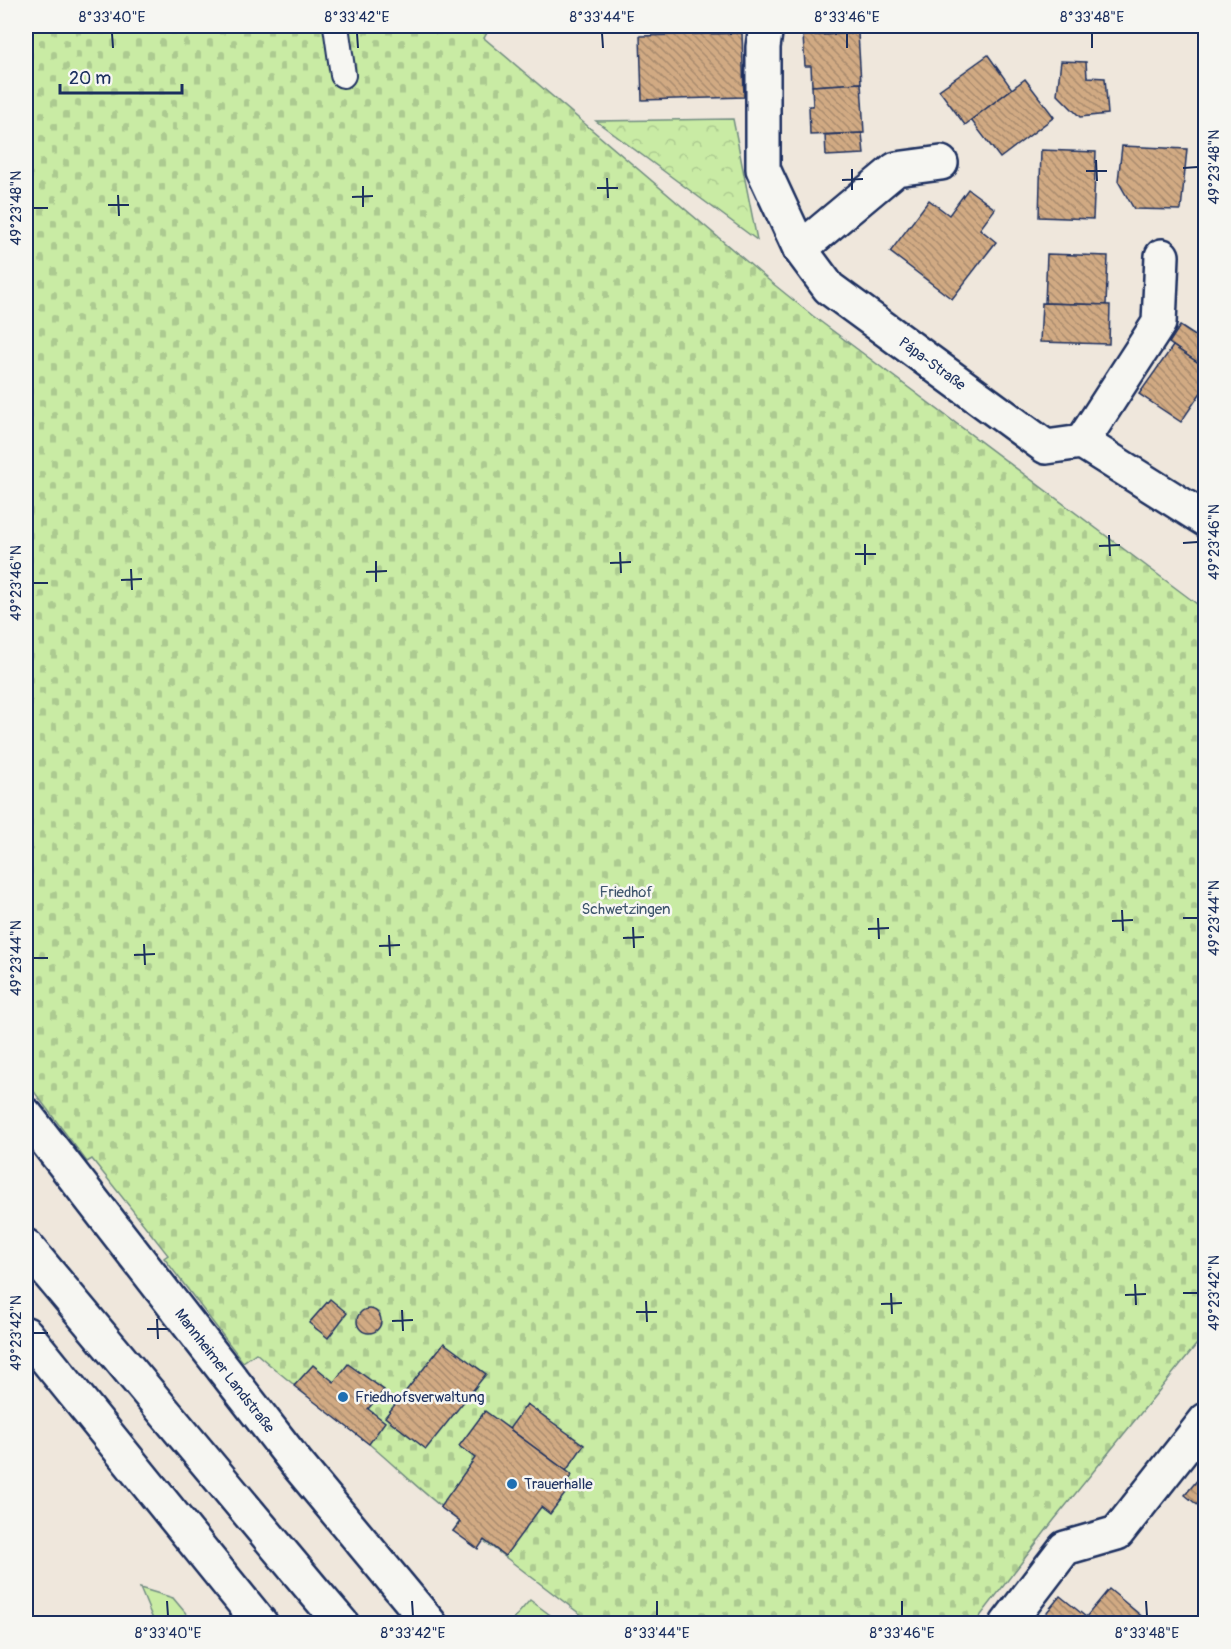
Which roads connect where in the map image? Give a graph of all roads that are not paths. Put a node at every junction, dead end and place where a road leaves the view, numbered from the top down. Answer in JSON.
{"nodes":[{"id":1,"x":336,"y":26,"type":"edge"},
{"id":2,"x":766,"y":26,"type":"edge"},
{"id":3,"x":343,"y":75,"type":"dead end"},
{"id":4,"x":941,"y":163,"type":"dead end"},
{"id":5,"x":800,"y":249,"type":"junction"},
{"id":6,"x":1162,"y":255,"type":"dead end"},
{"id":7,"x":1082,"y":442,"type":"junction"},
{"id":8,"x":1206,"y":520,"type":"edge"},
{"id":9,"x":26,"y":1115,"type":"edge"},
{"id":10,"x":26,"y":1246,"type":"edge"},
{"id":11,"x":26,"y":1334,"type":"edge"},
{"id":12,"x":1206,"y":1420,"type":"edge"},
{"id":13,"x":261,"y":1623,"type":"edge"},
{"id":14,"x":342,"y":1623,"type":"edge"},
{"id":15,"x":430,"y":1623,"type":"edge"},
{"id":16,"x":1007,"y":1623,"type":"edge"}],
"edges":[{"from":1,"to":3,"type":"lane"},
{"from":2,"to":5,"type":"street","name":"Pápa-Straße"},
{"from":4,"to":5,"type":"street"},
{"from":5,"to":7,"type":"street","name":"Pápa-Straße"},
{"from":6,"to":7,"type":"street"},
{"from":7,"to":8,"type":"street"},
{"from":9,"to":15,"type":"street","name":"Mannheimer Landstraße"},
{"from":10,"to":14,"type":"street"},
{"from":11,"to":13,"type":"street"},
{"from":12,"to":16,"type":"street"}]}
